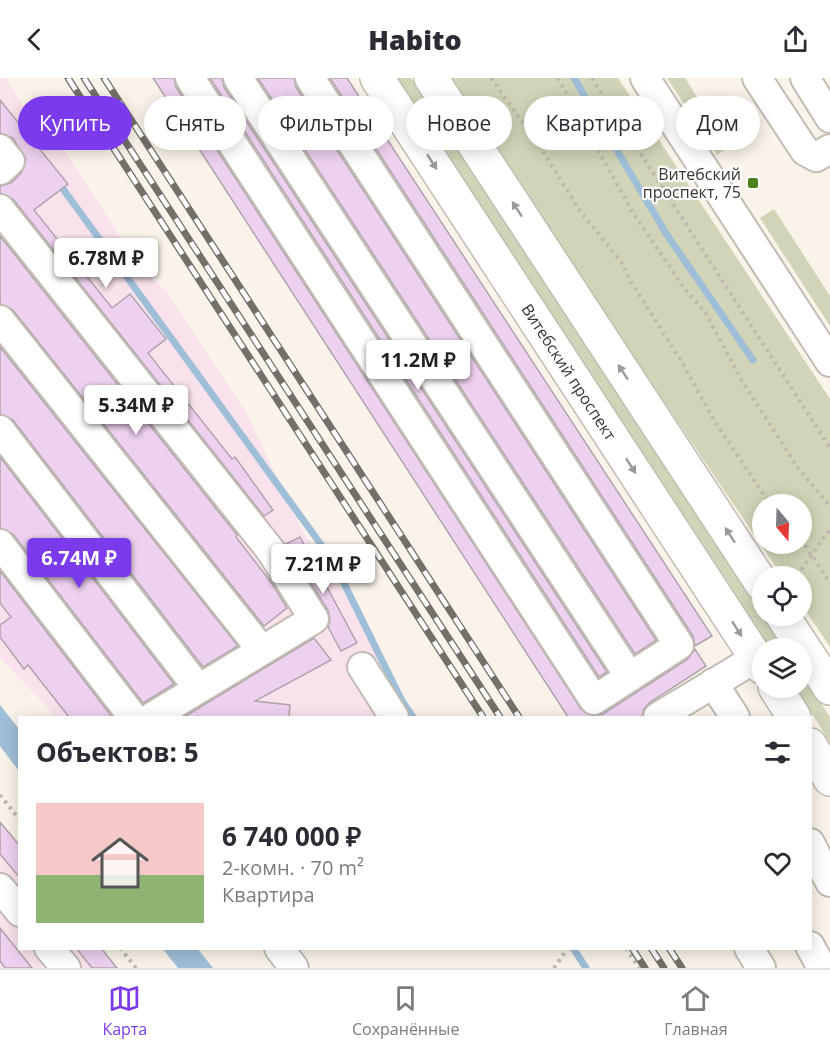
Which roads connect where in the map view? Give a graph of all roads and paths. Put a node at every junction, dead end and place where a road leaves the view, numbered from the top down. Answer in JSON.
{"nodes":[{"id":1,"x":190,"y":78,"type":"edge"},
{"id":2,"x":238,"y":78,"type":"edge"},
{"id":3,"x":310,"y":78,"type":"edge"},
{"id":4,"x":377,"y":78,"type":"edge"},
{"id":5,"x":431,"y":78,"type":"edge"},
{"id":6,"x":491,"y":78,"type":"edge"},
{"id":7,"x":558,"y":78,"type":"edge"},
{"id":8,"x":592,"y":78,"type":"edge"},
{"id":9,"x":645,"y":78,"type":"edge"},
{"id":10,"x":757,"y":78,"type":"edge"},
{"id":11,"x":805,"y":78,"type":"edge"},
{"id":12,"x":830,"y":118,"type":"edge"},
{"id":13,"x":0,"y":149,"type":"edge"},
{"id":14,"x":830,"y":149,"type":"edge"},
{"id":15,"x":0,"y":170,"type":"edge"},
{"id":16,"x":0,"y":209,"type":"edge"},
{"id":17,"x":0,"y":320,"type":"edge"},
{"id":18,"x":830,"y":362,"type":"edge"},
{"id":19,"x":0,"y":430,"type":"edge"},
{"id":20,"x":830,"y":448,"type":"edge"},
{"id":21,"x":763,"y":494,"type":"edge"},
{"id":22,"x":830,"y":506,"type":"edge"},
{"id":23,"x":830,"y":529,"type":"edge"},
{"id":24,"x":0,"y":544,"type":"edge"},
{"id":25,"x":813,"y":555,"type":"junction"},
{"id":26,"x":805,"y":566,"type":"edge"},
{"id":27,"x":752,"y":569,"type":"edge"},
{"id":28,"x":830,"y":583,"type":"edge"},
{"id":29,"x":789,"y":626,"type":"edge"},
{"id":30,"x":261,"y":650,"type":"junction"},
{"id":31,"x":752,"y":651,"type":"edge"},
{"id":32,"x":752,"y":665,"type":"edge"},
{"id":33,"x":362,"y":667,"type":"dead end"},
{"id":34,"x":630,"y":677,"type":"junction"},
{"id":35,"x":713,"y":683,"type":"junction"},
{"id":36,"x":830,"y":687,"type":"edge"},
{"id":37,"x":198,"y":688,"type":"junction"},
{"id":38,"x":782,"y":698,"type":"edge"},
{"id":39,"x":132,"y":716,"type":"edge"},
{"id":40,"x":154,"y":716,"type":"edge"},
{"id":41,"x":393,"y":716,"type":"edge"},
{"id":42,"x":660,"y":716,"type":"edge"},
{"id":43,"x":734,"y":716,"type":"edge"},
{"id":44,"x":793,"y":716,"type":"edge"},
{"id":45,"x":812,"y":748,"type":"edge"},
{"id":46,"x":830,"y":779,"type":"edge"},
{"id":47,"x":0,"y":795,"type":"edge"},
{"id":48,"x":18,"y":818,"type":"edge"},
{"id":49,"x":812,"y":847,"type":"edge"},
{"id":50,"x":830,"y":882,"type":"edge"},
{"id":51,"x":0,"y":888,"type":"edge"},
{"id":52,"x":18,"y":910,"type":"edge"},
{"id":53,"x":51,"y":950,"type":"edge"},
{"id":54,"x":122,"y":950,"type":"edge"},
{"id":55,"x":280,"y":950,"type":"edge"},
{"id":56,"x":567,"y":950,"type":"edge"},
{"id":57,"x":627,"y":950,"type":"edge"},
{"id":58,"x":750,"y":950,"type":"edge"},
{"id":59,"x":812,"y":950,"type":"edge"},
{"id":60,"x":66,"y":968,"type":"edge"},
{"id":61,"x":136,"y":968,"type":"edge"},
{"id":62,"x":294,"y":968,"type":"edge"},
{"id":63,"x":554,"y":968,"type":"edge"},
{"id":64,"x":639,"y":968,"type":"edge"},
{"id":65,"x":761,"y":968,"type":"edge"},
{"id":66,"x":822,"y":968,"type":"edge"}],
"edges":[{"from":1,"to":34,"type":"street"},
{"from":2,"to":34,"type":"street"},
{"from":3,"to":34,"type":"street"},
{"from":4,"to":31,"type":"main road","name":"Витебский проспект","one_way":true},
{"from":27,"to":5,"type":"main road","one_way":true},
{"from":6,"to":21,"type":"path"},
{"from":7,"to":22,"type":"path"},
{"from":8,"to":20,"type":"path"},
{"from":9,"to":18,"type":"street"},
{"from":10,"to":14,"type":"street"},
{"from":11,"to":12,"type":"street"},
{"from":13,"to":15,"type":"street"},
{"from":16,"to":30,"type":"street"},
{"from":17,"to":30,"type":"street"},
{"from":19,"to":37,"type":"street"},
{"from":23,"to":25,"type":"path"},
{"from":24,"to":39,"type":"street"},
{"from":25,"to":26,"type":"path"},
{"from":25,"to":28,"type":"path"},
{"from":29,"to":36,"type":"main road"},
{"from":30,"to":37,"type":"street"},
{"from":32,"to":35,"type":"street"},
{"from":33,"to":41,"type":"street"},
{"from":35,"to":42,"type":"street"},
{"from":35,"to":43,"type":"street"},
{"from":37,"to":40,"type":"street"},
{"from":38,"to":44,"type":"main road"},
{"from":45,"to":46,"type":"main road"},
{"from":47,"to":48,"type":"path"},
{"from":49,"to":50,"type":"street"},
{"from":51,"to":52,"type":"street"},
{"from":53,"to":60,"type":"street"},
{"from":54,"to":61,"type":"path"},
{"from":55,"to":62,"type":"street"},
{"from":56,"to":63,"type":"path"},
{"from":57,"to":64,"type":"path"},
{"from":58,"to":65,"type":"street"},
{"from":59,"to":66,"type":"street"}]}
